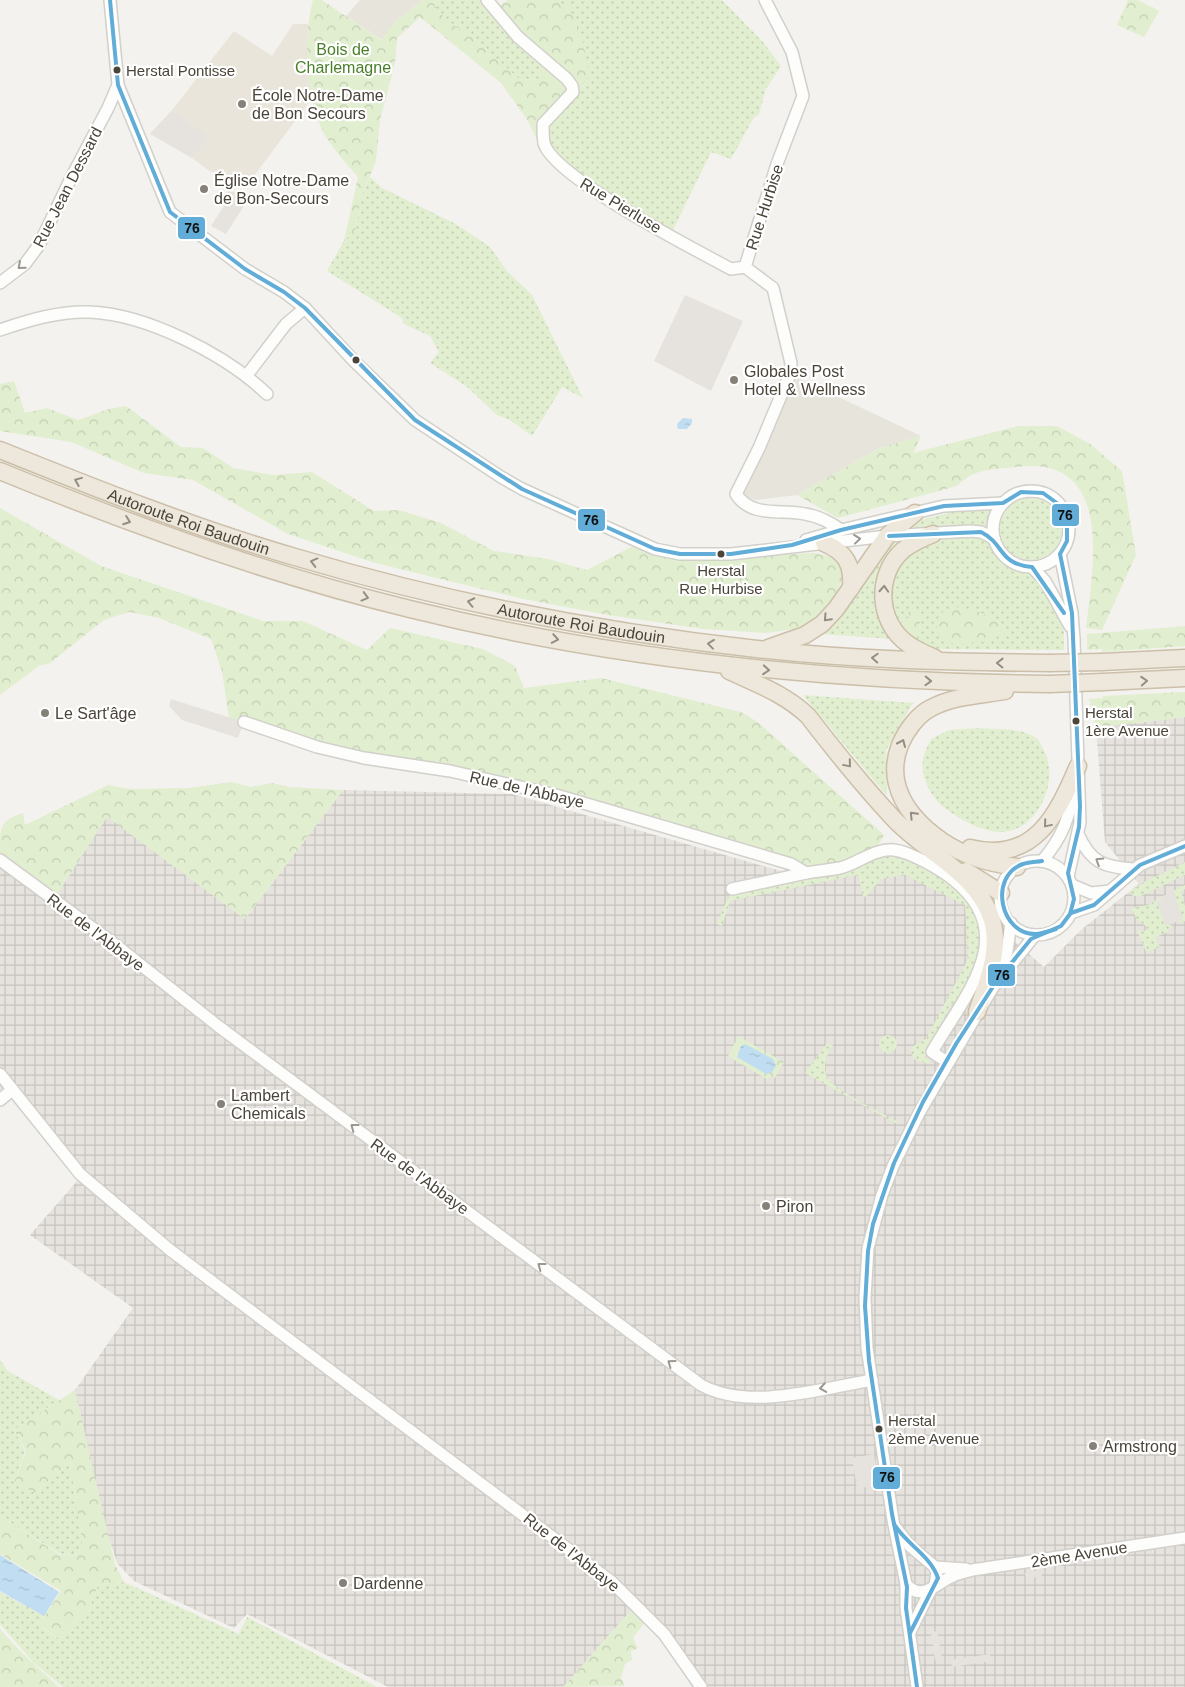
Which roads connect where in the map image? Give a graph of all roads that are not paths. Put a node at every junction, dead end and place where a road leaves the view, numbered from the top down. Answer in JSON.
{"nodes":[{"id":1,"x":110,"y":0,"type":"edge"},
{"id":2,"x":487,"y":0,"type":"edge"},
{"id":3,"x":765,"y":0,"type":"edge"},
{"id":4,"x":118,"y":85,"type":"junction"},
{"id":5,"x":124,"y":104,"type":"junction"},
{"id":6,"x":108,"y":108,"type":"junction"},
{"id":7,"x":745,"y":267,"type":"junction"},
{"id":8,"x":0,"y":284,"type":"edge"},
{"id":9,"x":305,"y":308,"type":"junction"},
{"id":10,"x":0,"y":330,"type":"edge"},
{"id":11,"x":247,"y":375,"type":"junction"},
{"id":12,"x":267,"y":394,"type":"dead end"},
{"id":13,"x":0,"y":450,"type":"edge"},
{"id":14,"x":0,"y":471,"type":"edge"},
{"id":15,"x":1002,"y":503,"type":"junction"},
{"id":16,"x":915,"y":513,"type":"junction"},
{"id":17,"x":813,"y":516,"type":"junction"},
{"id":18,"x":841,"y":530,"type":"junction"},
{"id":19,"x":933,"y":534,"type":"junction"},
{"id":20,"x":887,"y":536,"type":"junction"},
{"id":21,"x":993,"y":538,"type":"junction"},
{"id":22,"x":821,"y":539,"type":"junction"},
{"id":23,"x":1060,"y":554,"type":"junction"},
{"id":24,"x":1032,"y":567,"type":"junction"},
{"id":25,"x":850,"y":588,"type":"junction"},
{"id":26,"x":1073,"y":632,"type":"junction"},
{"id":27,"x":760,"y":650,"type":"junction"},
{"id":28,"x":1185,"y":658,"type":"edge"},
{"id":29,"x":942,"y":662,"type":"junction"},
{"id":30,"x":718,"y":666,"type":"junction"},
{"id":31,"x":1185,"y":678,"type":"edge"},
{"id":32,"x":1049,"y":684,"type":"junction"},
{"id":33,"x":244,"y":722,"type":"dead end"},
{"id":34,"x":1078,"y":766,"type":"junction"},
{"id":35,"x":1078,"y":834,"type":"junction"},
{"id":36,"x":940,"y":838,"type":"junction"},
{"id":37,"x":924,"y":845,"type":"junction"},
{"id":38,"x":1185,"y":846,"type":"edge"},
{"id":39,"x":0,"y":860,"type":"edge"},
{"id":40,"x":1042,"y":861,"type":"junction"},
{"id":41,"x":1017,"y":867,"type":"junction"},
{"id":42,"x":1133,"y":869,"type":"junction"},
{"id":43,"x":806,"y":873,"type":"junction"},
{"id":44,"x":1070,"y":881,"type":"junction"},
{"id":45,"x":732,"y":889,"type":"dead end"},
{"id":46,"x":1110,"y":891,"type":"junction"},
{"id":47,"x":1001,"y":893,"type":"junction"},
{"id":48,"x":1071,"y":913,"type":"junction"},
{"id":49,"x":1011,"y":923,"type":"junction"},
{"id":50,"x":1035,"y":934,"type":"junction"},
{"id":51,"x":993,"y":987,"type":"junction"},
{"id":52,"x":977,"y":1012,"type":"junction"},
{"id":53,"x":947,"y":1062,"type":"junction"},
{"id":54,"x":0,"y":1074,"type":"edge"},
{"id":55,"x":12,"y":1090,"type":"junction"},
{"id":56,"x":0,"y":1100,"type":"edge"},
{"id":57,"x":872,"y":1380,"type":"junction"},
{"id":58,"x":896,"y":1528,"type":"junction"},
{"id":59,"x":1185,"y":1538,"type":"edge"},
{"id":60,"x":924,"y":1559,"type":"junction"},
{"id":61,"x":935,"y":1567,"type":"junction"},
{"id":62,"x":972,"y":1570,"type":"junction"},
{"id":63,"x":905,"y":1579,"type":"junction"},
{"id":64,"x":933,"y":1587,"type":"junction"},
{"id":65,"x":910,"y":1632,"type":"junction"},
{"id":66,"x":701,"y":1687,"type":"edge"},
{"id":67,"x":917,"y":1687,"type":"edge"}],
"edges":[{"from":1,"to":4,"type":"street"},
{"from":2,"to":7,"type":"street","name":"Rue Pierluse"},
{"from":3,"to":7,"type":"street","name":"Rue Hurbise"},
{"from":4,"to":5,"type":"street"},
{"from":4,"to":6,"type":"street","name":"Rue Jean Dessard"},
{"from":5,"to":6,"type":"street","name":"Rue Jean Dessard"},
{"from":5,"to":9,"type":"street"},
{"from":6,"to":8,"type":"street","name":"Rue Jean Dessard","one_way":true},
{"from":7,"to":17,"type":"street","name":"Rue Hurbise"},
{"from":9,"to":11,"type":"street"},
{"from":9,"to":22,"type":"street"},
{"from":10,"to":11,"type":"street"},
{"from":11,"to":12,"type":"street"},
{"from":27,"to":13,"type":"highway","name":"Autoroute Roi Baudouin","one_way":true},
{"from":14,"to":30,"type":"highway","name":"Autoroute Roi Baudouin","one_way":true},
{"from":15,"to":16,"type":"street"},
{"from":15,"to":21,"type":"street"},
{"from":15,"to":23,"type":"street"},
{"from":16,"to":18,"type":"street"},
{"from":16,"to":20,"type":"highway"},
{"from":17,"to":18,"type":"street","name":"Rue Hurbise"},
{"from":17,"to":22,"type":"street"},
{"from":18,"to":22,"type":"street"},
{"from":19,"to":20,"type":"street"},
{"from":19,"to":21,"type":"street"},
{"from":29,"to":19,"type":"highway","one_way":true},
{"from":22,"to":20,"type":"street","one_way":true},
{"from":20,"to":25,"type":"highway"},
{"from":21,"to":24,"type":"street"},
{"from":22,"to":25,"type":"highway"},
{"from":23,"to":24,"type":"street"},
{"from":23,"to":26,"type":"street"},
{"from":24,"to":26,"type":"street"},
{"from":25,"to":27,"type":"highway","one_way":true},
{"from":26,"to":34,"type":"street"},
{"from":29,"to":27,"type":"highway","name":"Autoroute Roi Baudouin","one_way":true},
{"from":28,"to":29,"type":"highway","name":"Autoroute Roi Baudouin","one_way":true,"bridge":true},
{"from":30,"to":32,"type":"highway","name":"Autoroute Roi Baudouin","one_way":true},
{"from":30,"to":37,"type":"highway","one_way":true},
{"from":32,"to":31,"type":"highway","name":"Autoroute Roi Baudouin","one_way":true,"bridge":true},
{"from":36,"to":32,"type":"highway","one_way":true},
{"from":33,"to":43,"type":"street","name":"Rue de l'Abbaye"},
{"from":34,"to":35,"type":"street"},
{"from":34,"to":36,"type":"highway","one_way":true},
{"from":34,"to":40,"type":"street"},
{"from":42,"to":35,"type":"street","one_way":true},
{"from":35,"to":44,"type":"street"},
{"from":36,"to":41,"type":"highway"},
{"from":37,"to":47,"type":"highway"},
{"from":37,"to":52,"type":"highway"},
{"from":38,"to":42,"type":"street"},
{"from":57,"to":39,"type":"street","name":"Rue de l'Abbaye","one_way":true},
{"from":40,"to":41,"type":"street"},
{"from":40,"to":44,"type":"street"},
{"from":41,"to":47,"type":"street"},
{"from":42,"to":46,"type":"street"},
{"from":43,"to":45,"type":"street"},
{"from":43,"to":53,"type":"street"},
{"from":44,"to":46,"type":"street"},
{"from":44,"to":48,"type":"street"},
{"from":46,"to":48,"type":"street"},
{"from":47,"to":49,"type":"street"},
{"from":48,"to":50,"type":"street"},
{"from":49,"to":50,"type":"street"},
{"from":49,"to":51,"type":"street"},
{"from":50,"to":51,"type":"street"},
{"from":51,"to":52,"type":"street"},
{"from":52,"to":53,"type":"street"},
{"from":53,"to":57,"type":"street"},
{"from":54,"to":55,"type":"street","name":"Rue de l'Abbaye"},
{"from":55,"to":56,"type":"street"},
{"from":55,"to":66,"type":"street","name":"Rue de l'Abbaye"},
{"from":57,"to":58,"type":"street"},
{"from":58,"to":60,"type":"street"},
{"from":58,"to":63,"type":"street"},
{"from":59,"to":62,"type":"street","name":"2ème Avenue"},
{"from":60,"to":61,"type":"street"},
{"from":60,"to":63,"type":"street"},
{"from":61,"to":62,"type":"street","name":"2ème Avenue"},
{"from":61,"to":64,"type":"street"},
{"from":62,"to":64,"type":"street","name":"2ème Avenue"},
{"from":63,"to":64,"type":"street"},
{"from":63,"to":65,"type":"street"},
{"from":64,"to":65,"type":"street"},
{"from":65,"to":67,"type":"street"}]}
